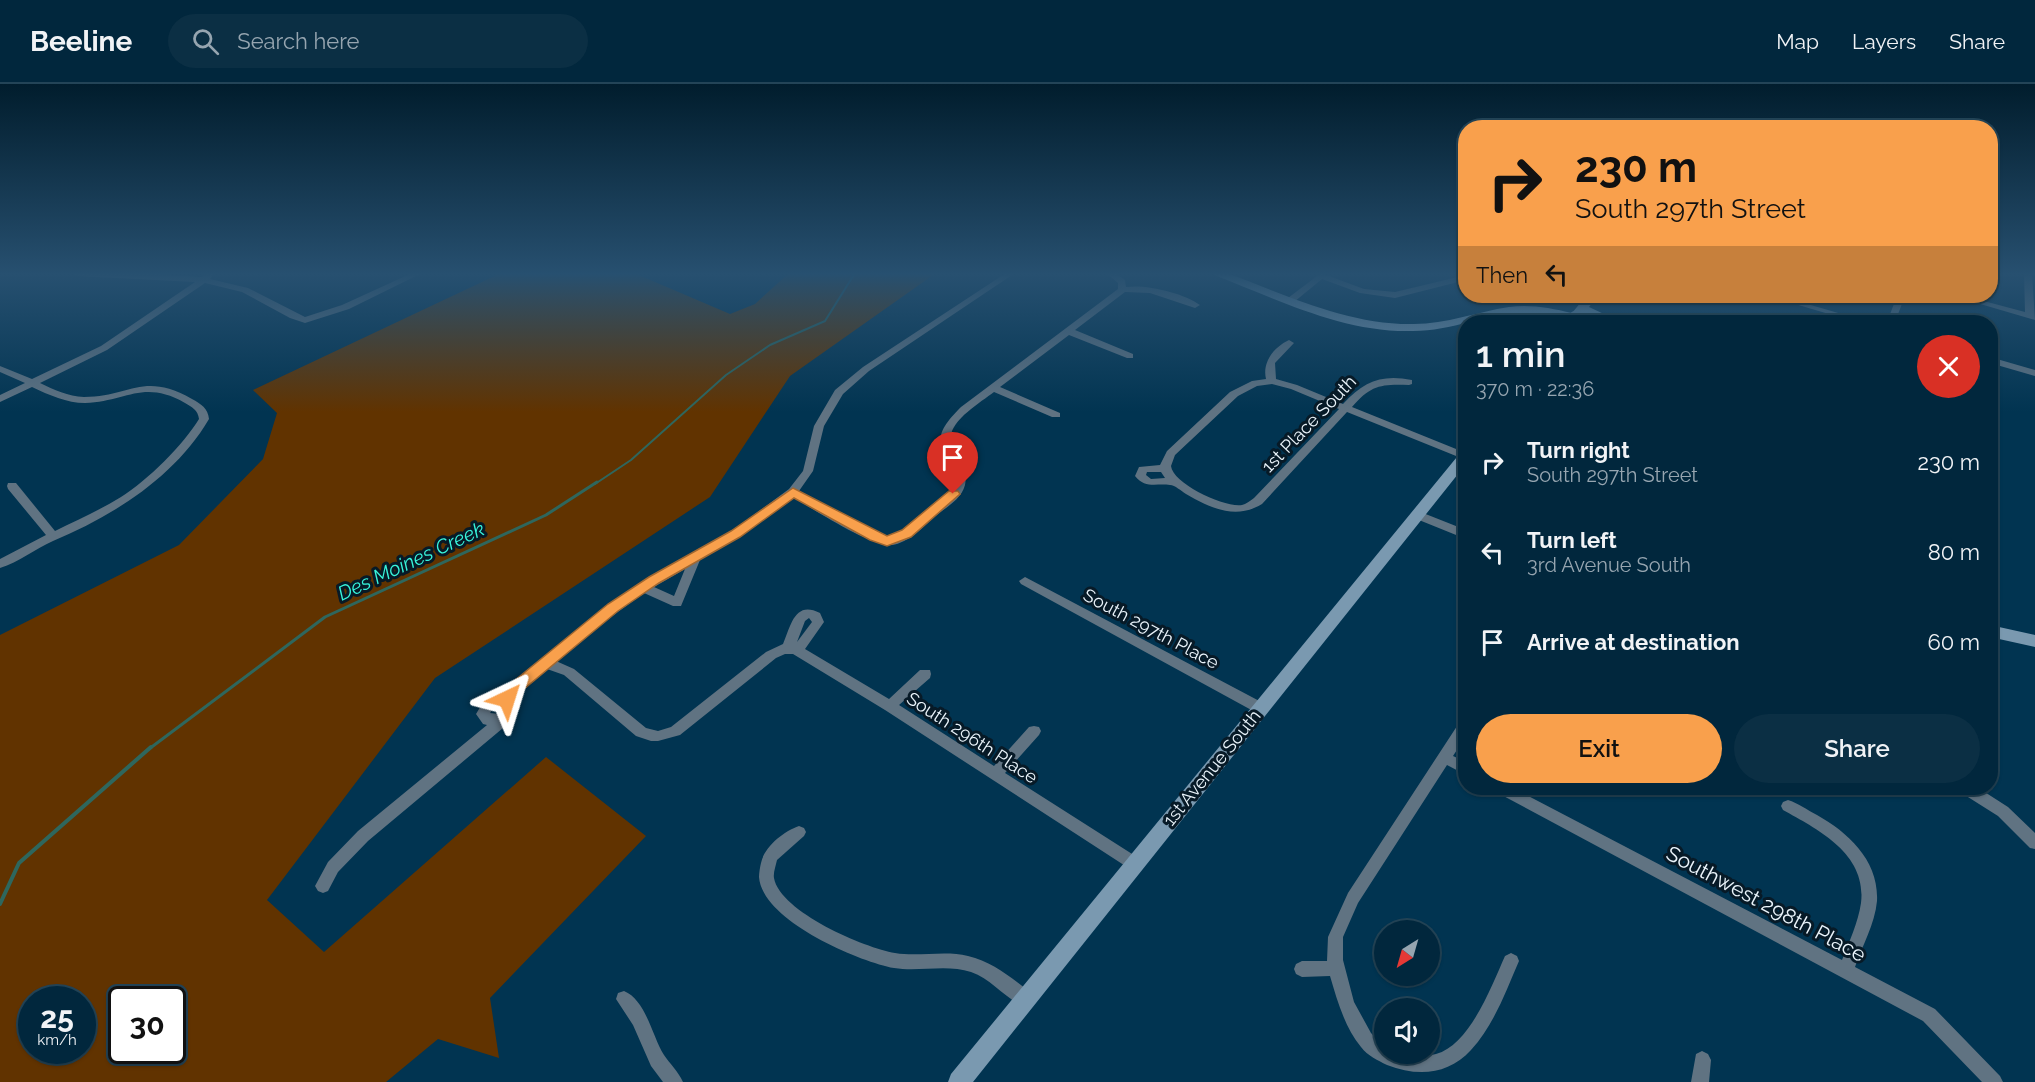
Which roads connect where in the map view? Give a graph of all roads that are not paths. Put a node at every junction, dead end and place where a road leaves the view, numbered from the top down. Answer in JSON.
{"nodes":[{"id":1,"x":145,"y":320,"type":"edge"},
{"id":2,"x":941,"y":320,"type":"edge"},
{"id":3,"x":1083,"y":320,"type":"edge"},
{"id":4,"x":1350,"y":320,"type":"edge"},
{"id":5,"x":1458,"y":322,"type":"edge"},
{"id":6,"x":1068,"y":331,"type":"junction"},
{"id":7,"x":1289,"y":343,"type":"dead end"},
{"id":8,"x":1130,"y":356,"type":"dead end"},
{"id":9,"x":1998,"y":362,"type":"edge"},
{"id":10,"x":0,"y":369,"type":"edge"},
{"id":11,"x":2035,"y":373,"type":"edge"},
{"id":12,"x":1272,"y":381,"type":"junction"},
{"id":13,"x":1409,"y":382,"type":"dead end"},
{"id":14,"x":34,"y":383,"type":"junction"},
{"id":15,"x":993,"y":388,"type":"junction"},
{"id":16,"x":0,"y":399,"type":"edge"},
{"id":17,"x":1345,"y":408,"type":"junction"},
{"id":18,"x":1056,"y":415,"type":"dead end"},
{"id":19,"x":1458,"y":453,"type":"edge"},
{"id":20,"x":1458,"y":465,"type":"edge"},
{"id":21,"x":1168,"y":474,"type":"junction"},
{"id":22,"x":1140,"y":476,"type":"dead end"},
{"id":23,"x":12,"y":486,"type":"dead end"},
{"id":24,"x":793,"y":492,"type":"junction"},
{"id":25,"x":1418,"y":514,"type":"junction"},
{"id":26,"x":1458,"y":532,"type":"edge"},
{"id":27,"x":54,"y":537,"type":"junction"},
{"id":28,"x":696,"y":556,"type":"junction"},
{"id":29,"x":0,"y":564,"type":"edge"},
{"id":30,"x":1025,"y":581,"type":"dead end"},
{"id":31,"x":643,"y":587,"type":"junction"},
{"id":32,"x":1998,"y":633,"type":"edge"},
{"id":33,"x":2035,"y":641,"type":"edge"},
{"id":34,"x":542,"y":665,"type":"junction"},
{"id":35,"x":925,"y":674,"type":"dead end"},
{"id":36,"x":519,"y":685,"type":"junction"},
{"id":37,"x":495,"y":700,"type":"junction"},
{"id":38,"x":513,"y":704,"type":"junction"},
{"id":39,"x":890,"y":706,"type":"junction"},
{"id":40,"x":1260,"y":708,"type":"junction"},
{"id":41,"x":484,"y":718,"type":"junction"},
{"id":42,"x":504,"y":718,"type":"junction"},
{"id":43,"x":1034,"y":731,"type":"dead end"},
{"id":44,"x":1458,"y":736,"type":"edge"},
{"id":45,"x":477,"y":743,"type":"junction"},
{"id":46,"x":1444,"y":758,"type":"junction"},
{"id":47,"x":1458,"y":765,"type":"edge"},
{"id":48,"x":995,"y":774,"type":"junction"},
{"id":49,"x":1514,"y":795,"type":"edge"},
{"id":50,"x":1979,"y":795,"type":"edge"},
{"id":51,"x":1788,"y":806,"type":"dead end"},
{"id":52,"x":799,"y":832,"type":"dead end"},
{"id":53,"x":2035,"y":843,"type":"edge"},
{"id":54,"x":1135,"y":864,"type":"junction"},
{"id":55,"x":323,"y":886,"type":"dead end"},
{"id":56,"x":1511,"y":962,"type":"dead end"},
{"id":57,"x":1337,"y":968,"type":"junction"},
{"id":58,"x":1302,"y":969,"type":"dead end"},
{"id":59,"x":1846,"y":970,"type":"junction"},
{"id":60,"x":624,"y":999,"type":"dead end"},
{"id":61,"x":1025,"y":999,"type":"junction"},
{"id":62,"x":1702,"y":1060,"type":"dead end"},
{"id":63,"x":674,"y":1082,"type":"edge"},
{"id":64,"x":959,"y":1082,"type":"edge"},
{"id":65,"x":1700,"y":1082,"type":"edge"},
{"id":66,"x":1994,"y":1082,"type":"edge"}],
"edges":[{"from":1,"to":14,"type":"street"},
{"from":2,"to":24,"type":"street"},
{"from":3,"to":6,"type":"street"},
{"from":4,"to":5,"type":"street"},
{"from":6,"to":8,"type":"street"},
{"from":6,"to":15,"type":"street"},
{"from":7,"to":12,"type":"street"},
{"from":9,"to":11,"type":"street"},
{"from":10,"to":14,"type":"street"},
{"from":12,"to":17,"type":"street"},
{"from":12,"to":21,"type":"street"},
{"from":13,"to":17,"type":"street","name":"1st Place South"},
{"from":14,"to":16,"type":"street"},
{"from":14,"to":27,"type":"street"},
{"from":15,"to":18,"type":"street"},
{"from":15,"to":24,"type":"street"},
{"from":17,"to":19,"type":"street"},
{"from":17,"to":21,"type":"street","name":"1st Place South"},
{"from":20,"to":25,"type":"street","name":"1st Avenue South"},
{"from":21,"to":22,"type":"street"},
{"from":23,"to":27,"type":"street"},
{"from":24,"to":28,"type":"street"},
{"from":25,"to":26,"type":"street"},
{"from":25,"to":40,"type":"street","name":"1st Avenue South"},
{"from":27,"to":29,"type":"street"},
{"from":28,"to":31,"type":"street"},
{"from":28,"to":31,"type":"street"},
{"from":30,"to":40,"type":"street","name":"South 297th Place"},
{"from":31,"to":34,"type":"street"},
{"from":32,"to":33,"type":"street"},
{"from":34,"to":36,"type":"street"},
{"from":34,"to":39,"type":"street","name":"South 296th Place"},
{"from":35,"to":39,"type":"street"},
{"from":36,"to":37,"type":"street"},
{"from":36,"to":38,"type":"street"},
{"from":37,"to":38,"type":"street"},
{"from":37,"to":41,"type":"street"},
{"from":38,"to":42,"type":"street"},
{"from":39,"to":48,"type":"street","name":"South 296th Place"},
{"from":40,"to":54,"type":"street","name":"1st Avenue South"},
{"from":41,"to":42,"type":"street"},
{"from":41,"to":45,"type":"street"},
{"from":42,"to":45,"type":"street"},
{"from":43,"to":48,"type":"street"},
{"from":44,"to":46,"type":"street"},
{"from":45,"to":55,"type":"street"},
{"from":46,"to":47,"type":"street"},
{"from":46,"to":57,"type":"street"},
{"from":48,"to":54,"type":"street","name":"South 296th Place"},
{"from":49,"to":59,"type":"street","name":"Southwest 298th Place"},
{"from":50,"to":53,"type":"street"},
{"from":51,"to":59,"type":"street"},
{"from":52,"to":61,"type":"street"},
{"from":54,"to":61,"type":"street","name":"1st Avenue South"},
{"from":56,"to":57,"type":"street"},
{"from":57,"to":58,"type":"street"},
{"from":59,"to":66,"type":"street","name":"Southwest 298th Place"},
{"from":60,"to":63,"type":"street"},
{"from":61,"to":64,"type":"street","name":"1st Avenue South"},
{"from":62,"to":65,"type":"street"}]}
